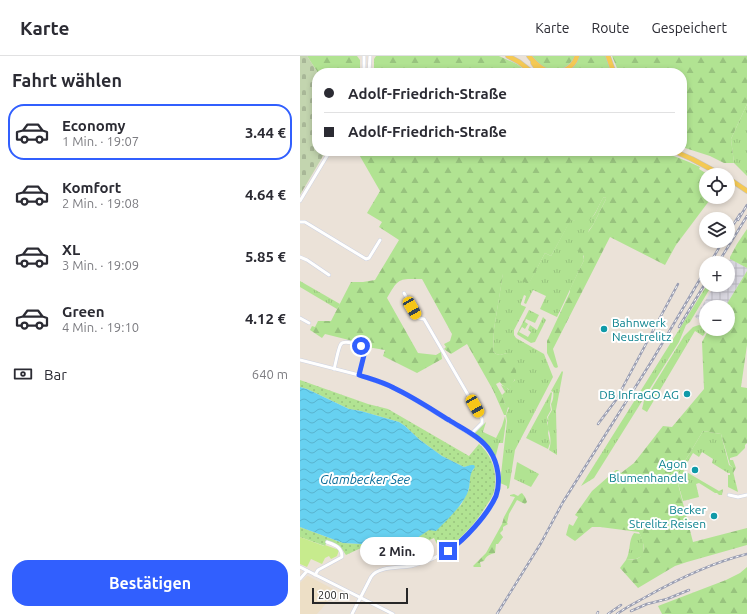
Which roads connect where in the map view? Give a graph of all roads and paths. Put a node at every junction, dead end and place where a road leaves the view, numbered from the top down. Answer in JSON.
{"nodes":[{"id":1,"x":364,"y":56,"type":"edge"},
{"id":2,"x":370,"y":56,"type":"edge"},
{"id":3,"x":508,"y":56,"type":"edge"},
{"id":4,"x":529,"y":56,"type":"edge"},
{"id":5,"x":577,"y":56,"type":"edge"},
{"id":6,"x":608,"y":56,"type":"edge"},
{"id":7,"x":364,"y":68,"type":"edge"},
{"id":8,"x":369,"y":68,"type":"edge"},
{"id":9,"x":527,"y":68,"type":"edge"},
{"id":10,"x":537,"y":68,"type":"edge"},
{"id":11,"x":542,"y":68,"type":"edge"},
{"id":12,"x":568,"y":68,"type":"edge"},
{"id":13,"x":612,"y":68,"type":"edge"},
{"id":14,"x":327,"y":156,"type":"edge"},
{"id":15,"x":685,"y":156,"type":"edge"},
{"id":16,"x":710,"y":168,"type":"edge"},
{"id":17,"x":735,"y":183,"type":"edge"},
{"id":18,"x":747,"y":191,"type":"edge"},
{"id":19,"x":300,"y":201,"type":"edge"},
{"id":20,"x":300,"y":222,"type":"edge"},
{"id":21,"x":380,"y":240,"type":"dead end"},
{"id":22,"x":300,"y":257,"type":"edge"},
{"id":23,"x":329,"y":275,"type":"dead end"},
{"id":24,"x":404,"y":294,"type":"dead end"},
{"id":25,"x":300,"y":318,"type":"edge"},
{"id":26,"x":309,"y":323,"type":"dead end"},
{"id":27,"x":300,"y":360,"type":"edge"},
{"id":28,"x":334,"y":369,"type":"junction"},
{"id":29,"x":359,"y":375,"type":"junction"},
{"id":30,"x":471,"y":434,"type":"junction"},
{"id":31,"x":729,"y":495,"type":"dead end"},
{"id":32,"x":747,"y":495,"type":"edge"},
{"id":33,"x":327,"y":542,"type":"dead end"},
{"id":34,"x":300,"y":567,"type":"edge"},
{"id":35,"x":307,"y":571,"type":"junction"},
{"id":36,"x":315,"y":575,"type":"junction"},
{"id":37,"x":300,"y":579,"type":"edge"},
{"id":38,"x":360,"y":598,"type":"junction"},
{"id":39,"x":352,"y":614,"type":"edge"},
{"id":40,"x":393,"y":614,"type":"edge"}],
"edges":[{"from":1,"to":7,"type":"street"},
{"from":2,"to":8,"type":"street"},
{"from":3,"to":9,"type":"main road"},
{"from":4,"to":10,"type":"main road"},
{"from":4,"to":11,"type":"main road"},
{"from":5,"to":12,"type":"main road"},
{"from":6,"to":13,"type":"main road"},
{"from":14,"to":19,"type":"street"},
{"from":15,"to":16,"type":"main road"},
{"from":17,"to":18,"type":"main road"},
{"from":20,"to":21,"type":"street"},
{"from":22,"to":23,"type":"street"},
{"from":24,"to":30,"type":"street"},
{"from":25,"to":26,"type":"street"},
{"from":27,"to":28,"type":"street"},
{"from":28,"to":29,"type":"street"},
{"from":28,"to":29,"type":"street"},
{"from":29,"to":30,"type":"street"},
{"from":30,"to":38,"type":"street"},
{"from":31,"to":32,"type":"street"},
{"from":33,"to":36,"type":"street"},
{"from":34,"to":35,"type":"street"},
{"from":35,"to":36,"type":"street"},
{"from":35,"to":37,"type":"street"},
{"from":36,"to":38,"type":"street"},
{"from":38,"to":39,"type":"street"},
{"from":38,"to":40,"type":"street"}]}
